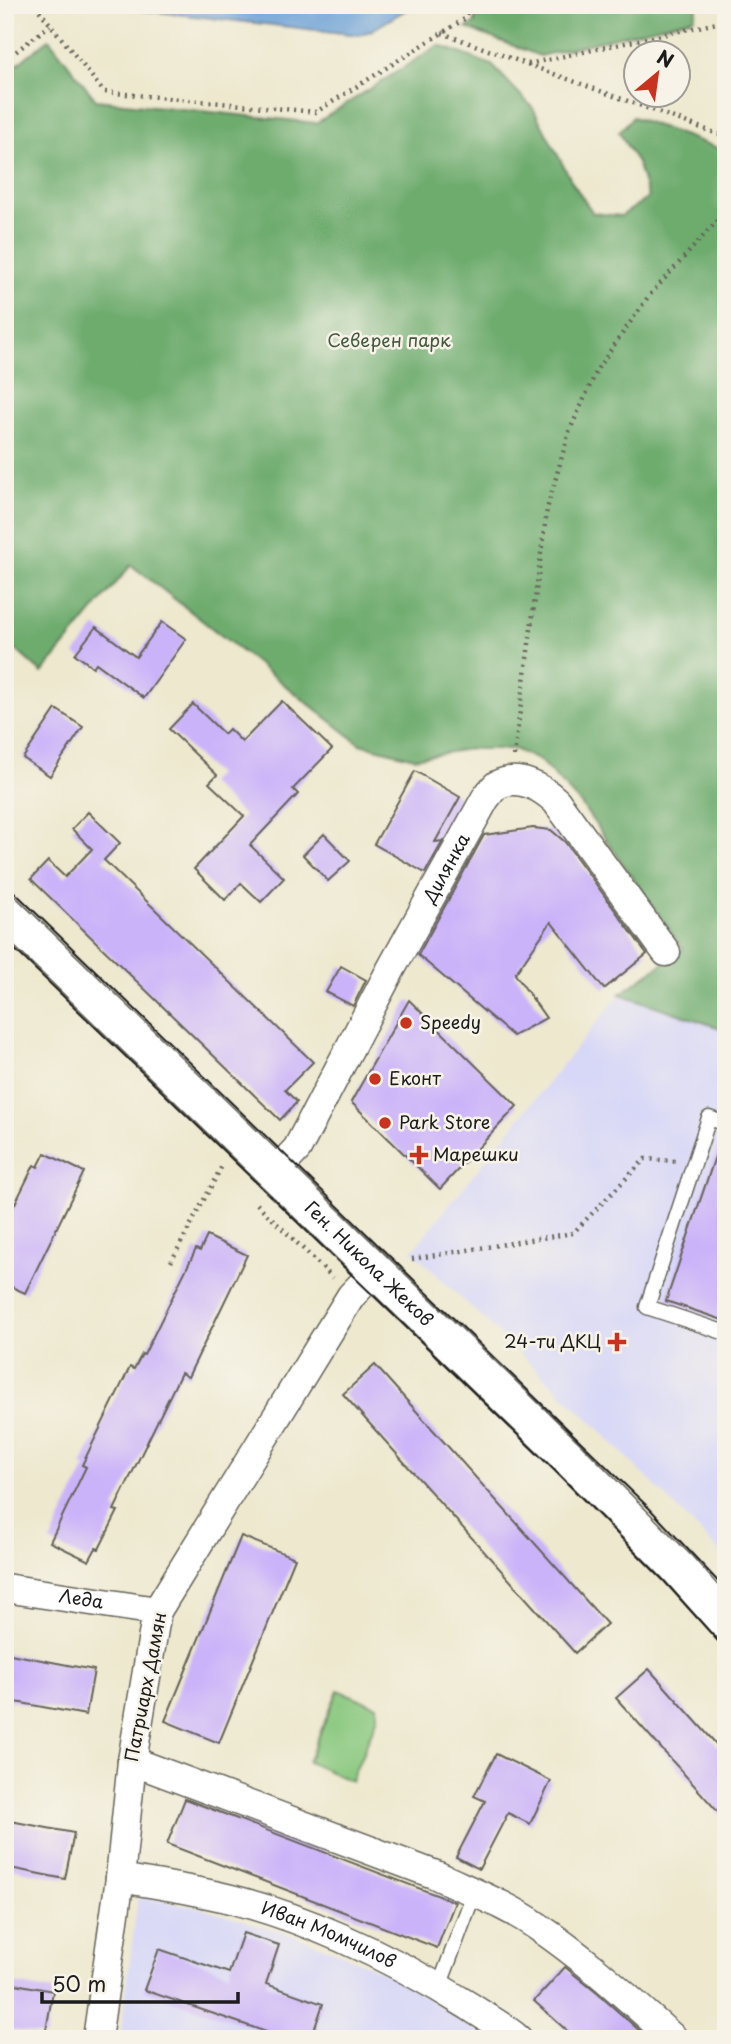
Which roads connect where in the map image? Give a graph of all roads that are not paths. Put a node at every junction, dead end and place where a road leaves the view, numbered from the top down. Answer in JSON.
{"nodes":[{"id":1,"x":5,"y":912,"type":"edge"},
{"id":2,"x":666,"y":952,"type":"dead end"},
{"id":3,"x":726,"y":1124,"type":"edge"},
{"id":4,"x":275,"y":1172,"type":"junction"},
{"id":5,"x":376,"y":1270,"type":"junction"},
{"id":6,"x":726,"y":1333,"type":"edge"},
{"id":7,"x":5,"y":1588,"type":"edge"},
{"id":8,"x":157,"y":1611,"type":"junction"},
{"id":9,"x":726,"y":1622,"type":"edge"},
{"id":10,"x":132,"y":1761,"type":"junction"},
{"id":11,"x":120,"y":1878,"type":"junction"},
{"id":12,"x":474,"y":1893,"type":"junction"},
{"id":13,"x":439,"y":1987,"type":"junction"},
{"id":14,"x":97,"y":2039,"type":"edge"},
{"id":15,"x":518,"y":2039,"type":"edge"},
{"id":16,"x":674,"y":2039,"type":"edge"}],
"edges":[{"from":1,"to":4,"type":"street","name":"Ген. Никола Жеков"},
{"from":2,"to":4,"type":"street","name":"Дилянка"},
{"from":3,"to":6,"type":"lane"},
{"from":4,"to":5,"type":"street","name":"Ген. Никола Жеков"},
{"from":5,"to":8,"type":"street","name":"Патриарх Дамян"},
{"from":5,"to":9,"type":"street","name":"Ген. Никола Жеков"},
{"from":7,"to":8,"type":"street","name":"Леда"},
{"from":8,"to":10,"type":"street","name":"Патриарх Дамян"},
{"from":10,"to":11,"type":"street","name":"Патриарх Дамян"},
{"from":10,"to":12,"type":"street"},
{"from":11,"to":13,"type":"street","name":"Иван Момчилов"},
{"from":11,"to":14,"type":"street","name":"Патриарх Дамян"},
{"from":12,"to":13,"type":"lane"},
{"from":12,"to":16,"type":"street"},
{"from":13,"to":15,"type":"street","name":"Иван Момчилов"}]}
